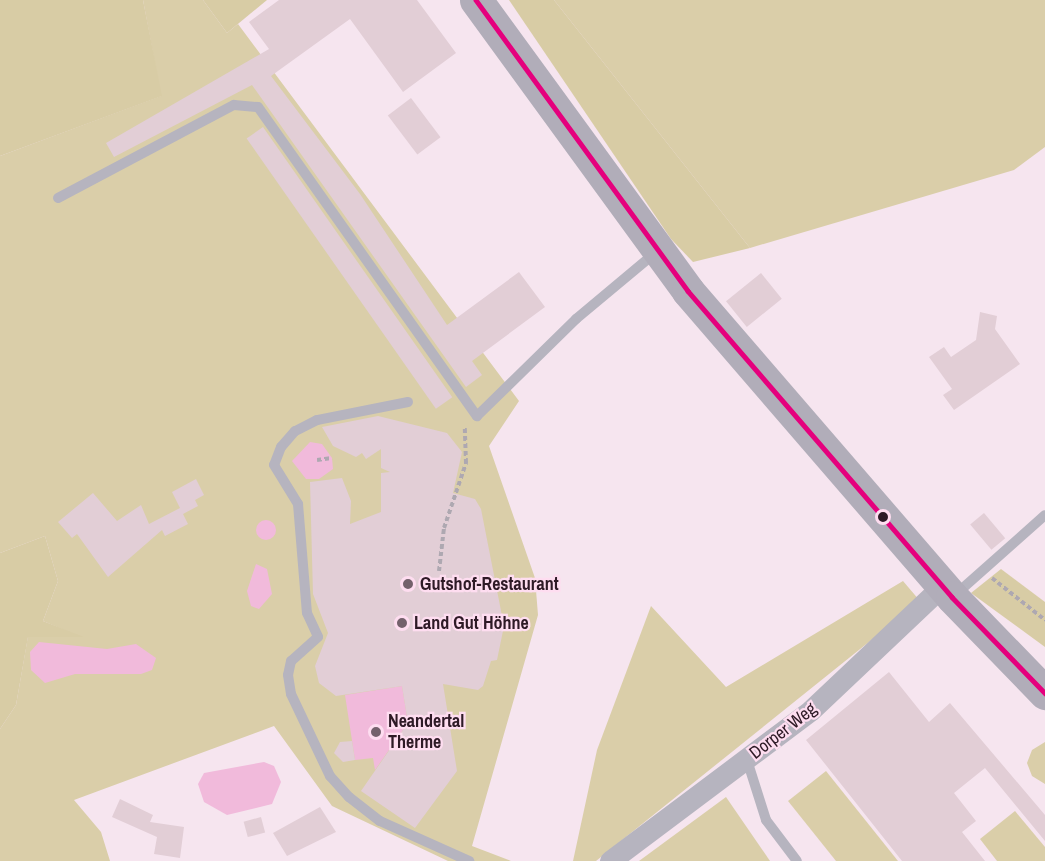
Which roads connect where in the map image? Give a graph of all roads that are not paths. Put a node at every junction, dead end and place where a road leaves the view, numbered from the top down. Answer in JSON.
{"nodes":[{"id":1,"x":476,"y":0,"type":"edge"},
{"id":2,"x":58,"y":198,"type":"dead end"},
{"id":3,"x":656,"y":252,"type":"junction"},
{"id":4,"x":408,"y":402,"type":"dead end"},
{"id":5,"x":1045,"y":515,"type":"edge"},
{"id":6,"x":947,"y":592,"type":"junction"},
{"id":7,"x":1045,"y":693,"type":"edge"},
{"id":8,"x":747,"y":760,"type":"junction"},
{"id":9,"x":469,"y":861,"type":"edge"},
{"id":10,"x":610,"y":861,"type":"edge"},
{"id":11,"x":797,"y":861,"type":"edge"}],
"edges":[{"from":1,"to":3,"type":"main road"},
{"from":2,"to":3,"type":"lane"},
{"from":3,"to":6,"type":"main road"},
{"from":4,"to":9,"type":"lane"},
{"from":5,"to":6,"type":"lane"},
{"from":6,"to":7,"type":"main road"},
{"from":6,"to":8,"type":"street","name":"Dorper Weg"},
{"from":8,"to":10,"type":"street","name":"Dorper Weg"},
{"from":8,"to":11,"type":"lane"}]}
